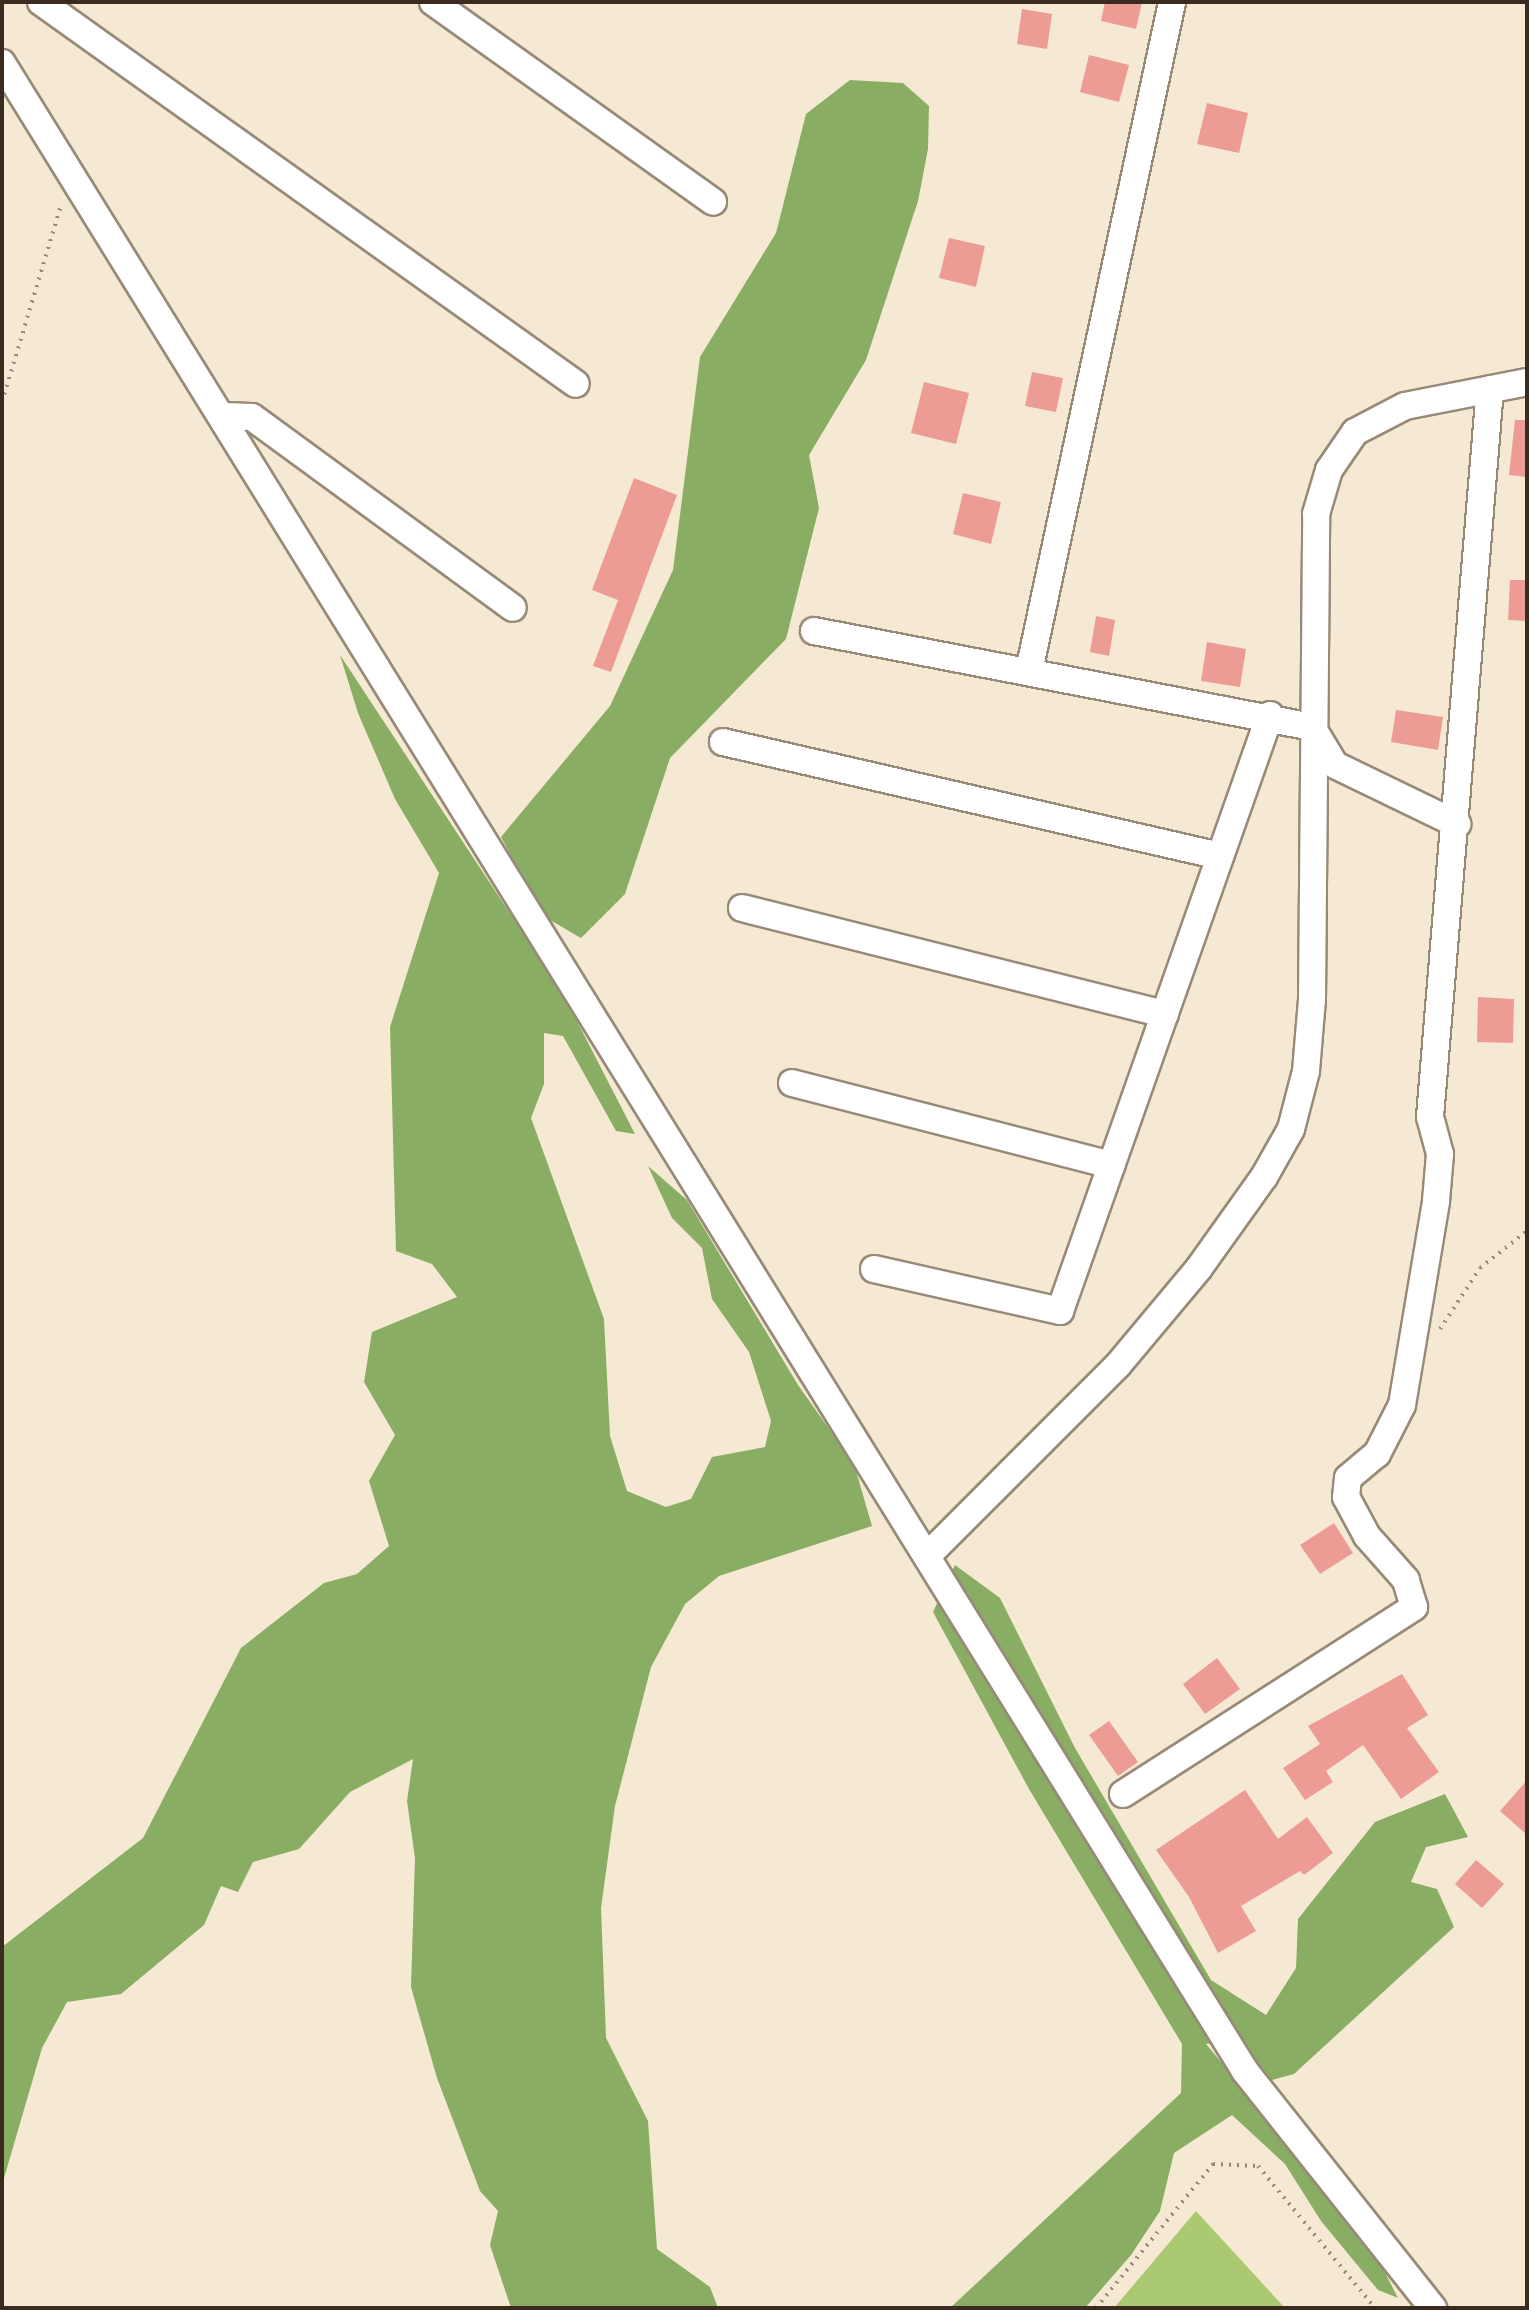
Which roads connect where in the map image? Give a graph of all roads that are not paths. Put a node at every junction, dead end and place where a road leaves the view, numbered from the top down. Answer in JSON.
{"nodes":[{"id":1,"x":41,"y":2,"type":"edge"},
{"id":2,"x":433,"y":2,"type":"edge"},
{"id":3,"x":1172,"y":2,"type":"edge"},
{"id":4,"x":2,"y":63,"type":"edge"},
{"id":5,"x":713,"y":202,"type":"dead end"},
{"id":6,"x":1527,"y":382,"type":"edge"},
{"id":7,"x":576,"y":384,"type":"dead end"},
{"id":8,"x":1490,"y":389,"type":"junction"},
{"id":9,"x":223,"y":416,"type":"junction"},
{"id":10,"x":513,"y":608,"type":"dead end"},
{"id":11,"x":814,"y":631,"type":"dead end"},
{"id":12,"x":1029,"y":671,"type":"junction"},
{"id":13,"x":1270,"y":715,"type":"junction"},
{"id":14,"x":1312,"y":727,"type":"junction"},
{"id":15,"x":723,"y":742,"type":"dead end"},
{"id":16,"x":1457,"y":824,"type":"junction"},
{"id":17,"x":1220,"y":856,"type":"junction"},
{"id":18,"x":742,"y":908,"type":"dead end"},
{"id":19,"x":1165,"y":1014,"type":"junction"},
{"id":20,"x":792,"y":1083,"type":"dead end"},
{"id":21,"x":1112,"y":1165,"type":"junction"},
{"id":22,"x":874,"y":1269,"type":"dead end"},
{"id":23,"x":927,"y":1556,"type":"junction"},
{"id":24,"x":1123,"y":1794,"type":"dead end"},
{"id":25,"x":1433,"y":2308,"type":"edge"}],
"edges":[{"from":1,"to":7,"type":"street"},
{"from":2,"to":5,"type":"street"},
{"from":3,"to":12,"type":"street"},
{"from":4,"to":9,"type":"street"},
{"from":6,"to":8,"type":"street"},
{"from":8,"to":14,"type":"street"},
{"from":8,"to":16,"type":"street"},
{"from":9,"to":10,"type":"street"},
{"from":9,"to":23,"type":"street"},
{"from":11,"to":12,"type":"street"},
{"from":12,"to":13,"type":"street"},
{"from":13,"to":14,"type":"street"},
{"from":13,"to":17,"type":"street"},
{"from":14,"to":16,"type":"street"},
{"from":14,"to":23,"type":"street"},
{"from":15,"to":17,"type":"street"},
{"from":16,"to":24,"type":"street"},
{"from":17,"to":19,"type":"street"},
{"from":18,"to":19,"type":"street"},
{"from":19,"to":21,"type":"street"},
{"from":20,"to":21,"type":"street"},
{"from":21,"to":22,"type":"street"},
{"from":23,"to":25,"type":"street"}]}
